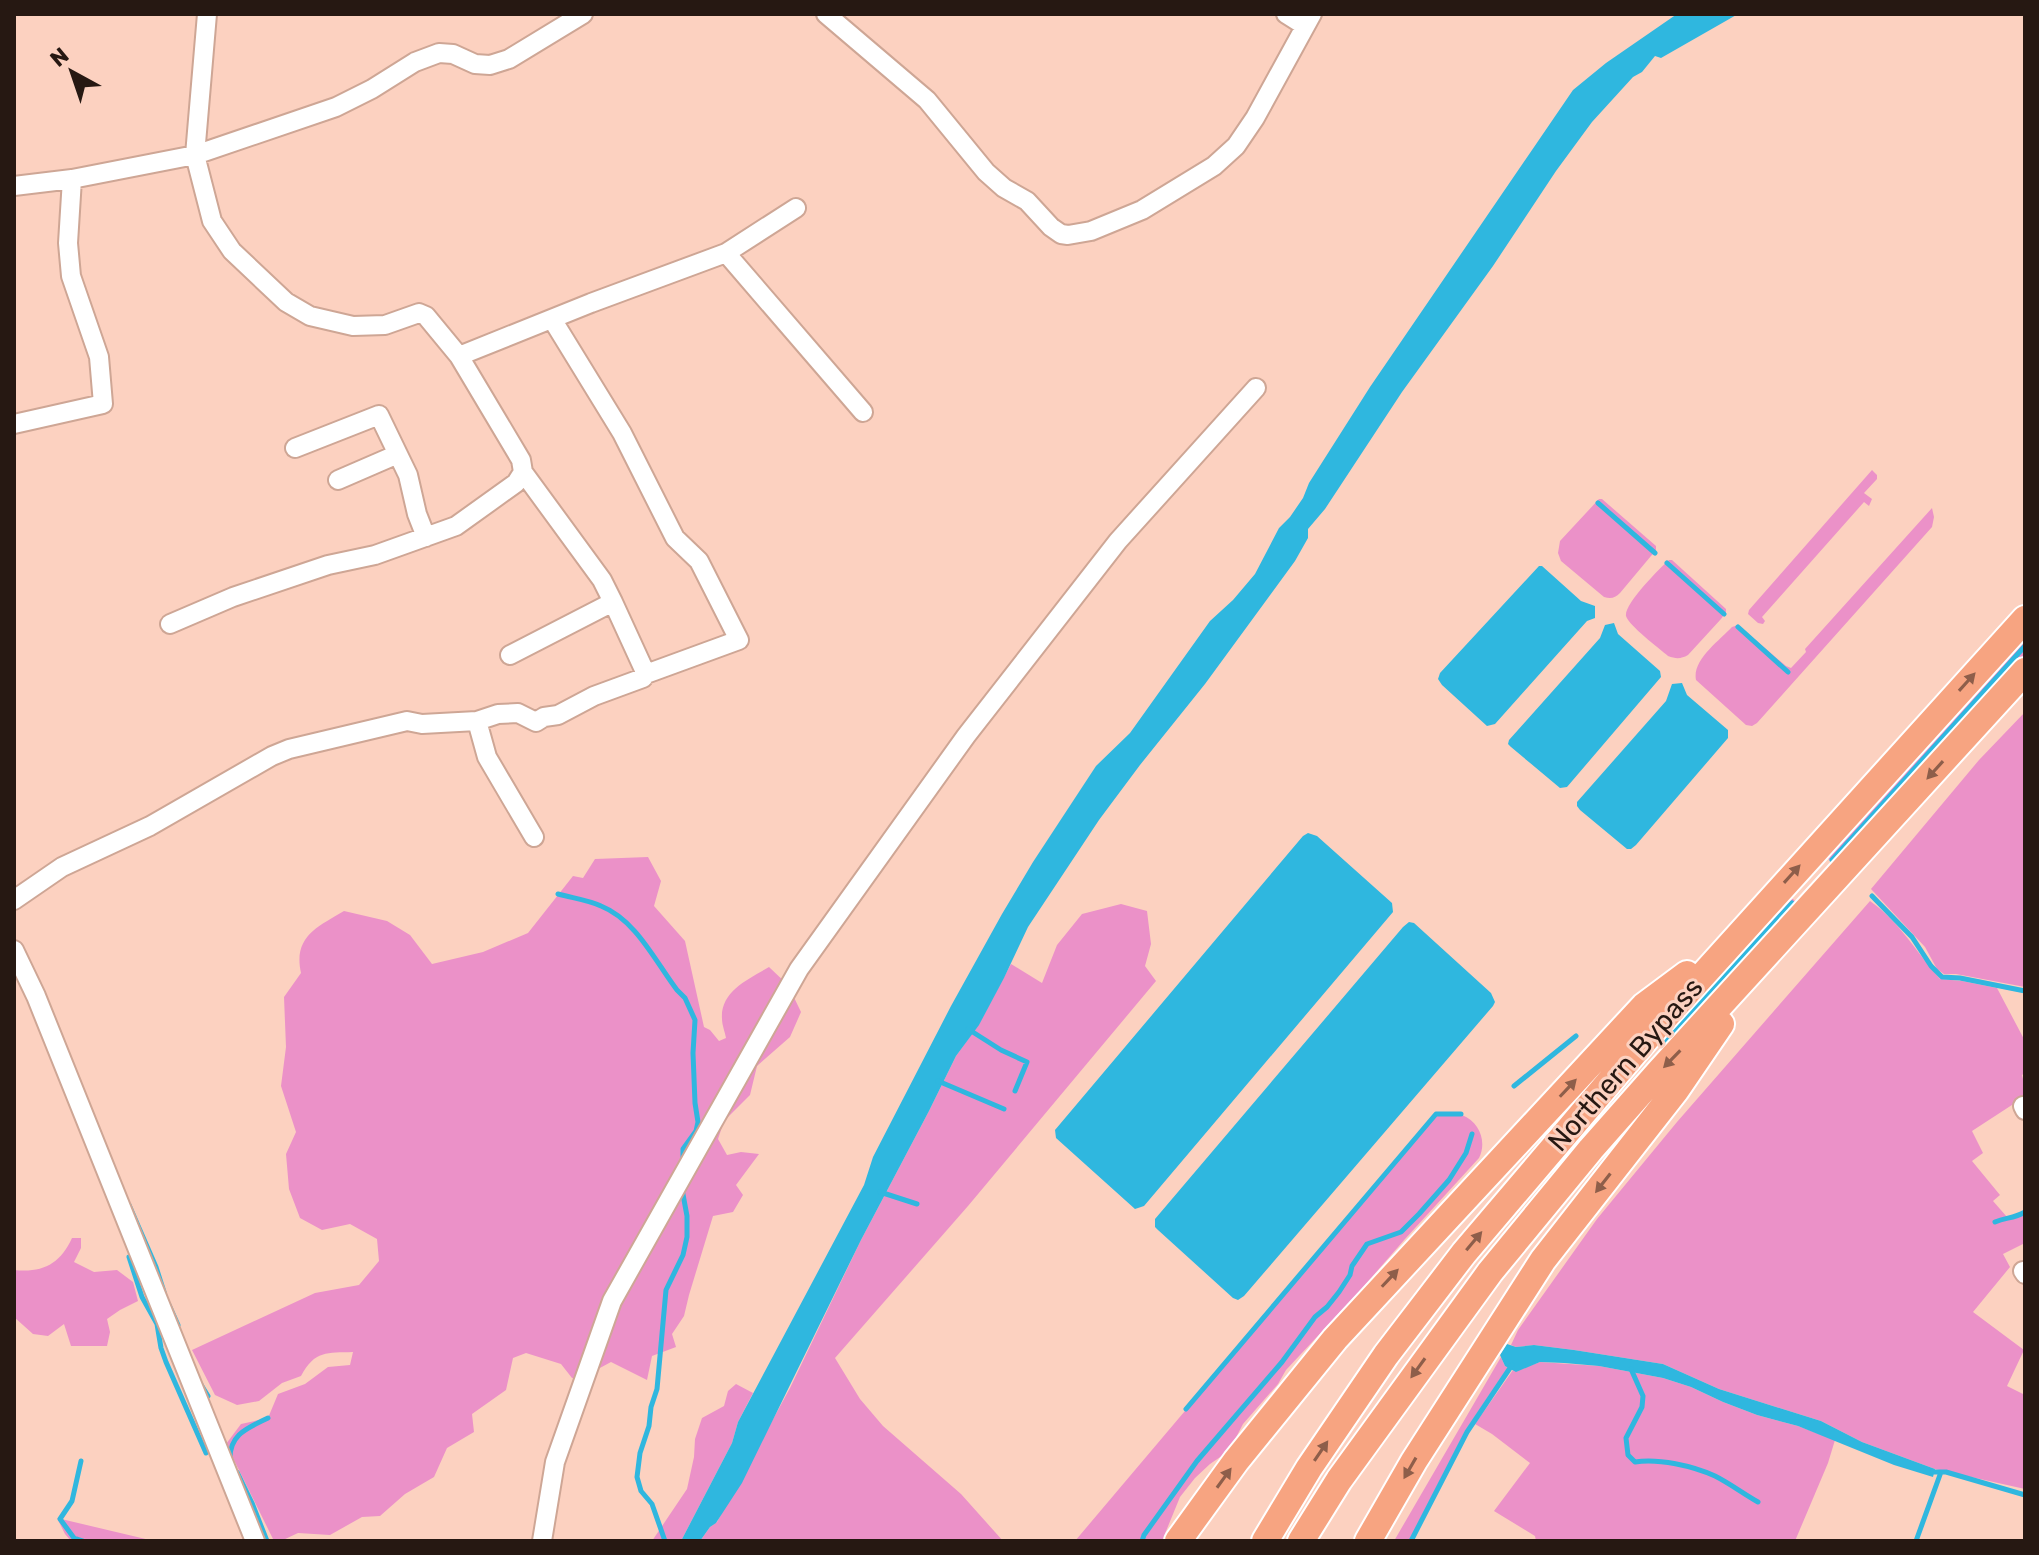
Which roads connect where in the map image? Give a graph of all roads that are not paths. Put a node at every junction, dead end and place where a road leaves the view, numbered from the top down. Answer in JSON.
{"nodes":[{"id":1,"x":207,"y":14,"type":"edge"},
{"id":2,"x":583,"y":14,"type":"edge"},
{"id":3,"x":826,"y":14,"type":"edge"},
{"id":4,"x":1286,"y":14,"type":"edge"},
{"id":5,"x":1308,"y":20,"type":"edge"},
{"id":6,"x":195,"y":155,"type":"junction"},
{"id":7,"x":72,"y":179,"type":"junction"},
{"id":8,"x":14,"y":186,"type":"edge"},
{"id":9,"x":796,"y":208,"type":"dead end"},
{"id":10,"x":726,"y":253,"type":"junction"},
{"id":11,"x":552,"y":319,"type":"junction"},
{"id":12,"x":459,"y":356,"type":"junction"},
{"id":13,"x":1256,"y":388,"type":"dead end"},
{"id":14,"x":863,"y":412,"type":"dead end"},
{"id":15,"x":14,"y":424,"type":"edge"},
{"id":16,"x":295,"y":448,"type":"dead end"},
{"id":17,"x":398,"y":454,"type":"junction"},
{"id":18,"x":523,"y":472,"type":"junction"},
{"id":19,"x":338,"y":480,"type":"dead end"},
{"id":20,"x":426,"y":537,"type":"junction"},
{"id":21,"x":613,"y":602,"type":"junction"},
{"id":22,"x":2025,"y":619,"type":"edge"},
{"id":23,"x":170,"y":624,"type":"dead end"},
{"id":24,"x":510,"y":655,"type":"dead end"},
{"id":25,"x":2025,"y":671,"type":"edge"},
{"id":26,"x":646,"y":674,"type":"junction"},
{"id":27,"x":477,"y":721,"type":"junction"},
{"id":28,"x":534,"y":837,"type":"dead end"},
{"id":29,"x":14,"y":900,"type":"edge"},
{"id":30,"x":1740,"y":932,"type":"junction"},
{"id":31,"x":14,"y":950,"type":"edge"},
{"id":32,"x":1762,"y":960,"type":"junction"},
{"id":33,"x":255,"y":1541,"type":"edge"},
{"id":34,"x":542,"y":1541,"type":"edge"},
{"id":35,"x":1178,"y":1541,"type":"edge"},
{"id":36,"x":1265,"y":1541,"type":"edge"},
{"id":37,"x":1301,"y":1541,"type":"edge"},
{"id":38,"x":1368,"y":1541,"type":"edge"}],
"edges":[{"from":1,"to":6,"type":"street"},
{"from":2,"to":6,"type":"street"},
{"from":3,"to":5,"type":"street"},
{"from":4,"to":5,"type":"street"},
{"from":6,"to":7,"type":"street"},
{"from":6,"to":12,"type":"street"},
{"from":7,"to":8,"type":"street"},
{"from":7,"to":15,"type":"street"},
{"from":9,"to":10,"type":"street"},
{"from":10,"to":11,"type":"street"},
{"from":10,"to":14,"type":"street"},
{"from":11,"to":12,"type":"street"},
{"from":11,"to":26,"type":"street"},
{"from":12,"to":18,"type":"street"},
{"from":13,"to":34,"type":"street"},
{"from":16,"to":17,"type":"street"},
{"from":17,"to":19,"type":"street"},
{"from":17,"to":20,"type":"street"},
{"from":18,"to":20,"type":"street"},
{"from":18,"to":21,"type":"street"},
{"from":20,"to":23,"type":"street"},
{"from":21,"to":24,"type":"street"},
{"from":21,"to":26,"type":"street"},
{"from":30,"to":22,"type":"highway","name":"Northern Bypass","one_way":true},
{"from":25,"to":32,"type":"highway","name":"Northern Bypass","one_way":true},
{"from":26,"to":27,"type":"street"},
{"from":27,"to":28,"type":"street"},
{"from":27,"to":29,"type":"street"},
{"from":35,"to":30,"type":"highway","one_way":true},
{"from":36,"to":30,"type":"highway","name":"Northern Bypass","one_way":true},
{"from":31,"to":33,"type":"street"},
{"from":32,"to":37,"type":"highway","name":"Northern Bypass","one_way":true},
{"from":32,"to":38,"type":"highway","one_way":true}]}
